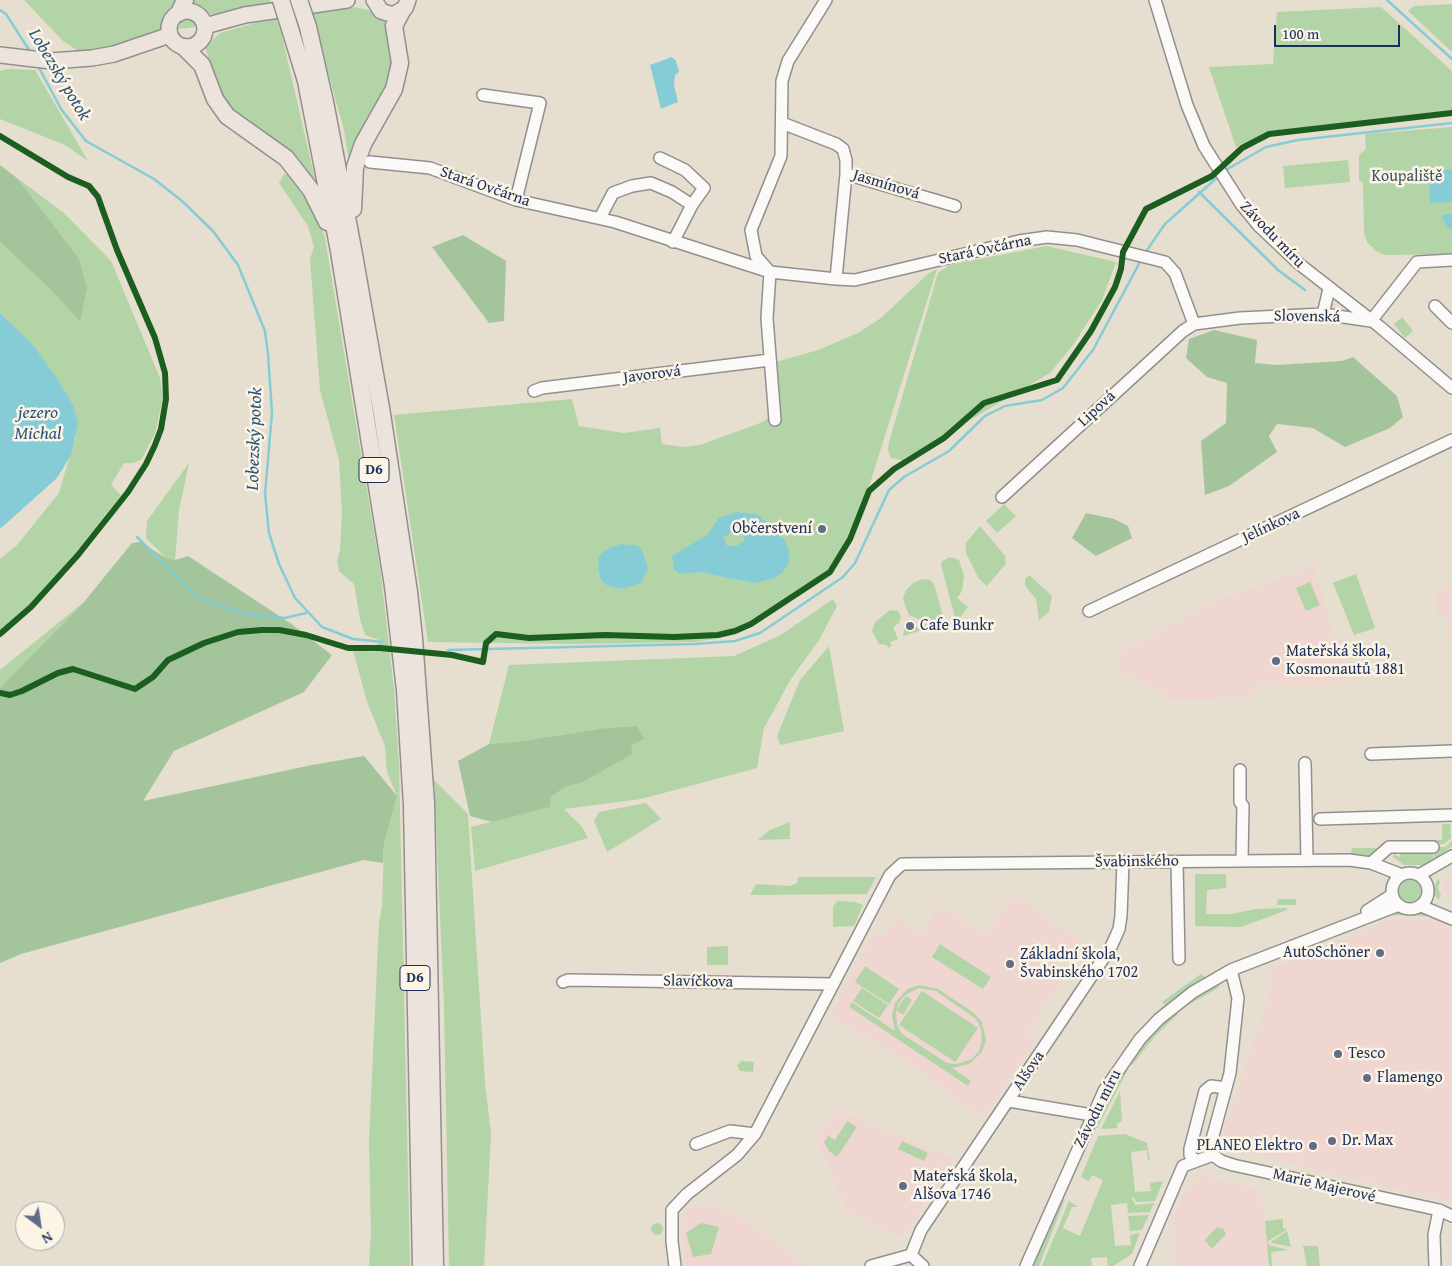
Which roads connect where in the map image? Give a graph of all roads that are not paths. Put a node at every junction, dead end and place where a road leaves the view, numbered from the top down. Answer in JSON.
{"nodes":[{"id":1,"x":281,"y":0,"type":"edge"},
{"id":2,"x":299,"y":0,"type":"edge"},
{"id":3,"x":347,"y":0,"type":"edge"},
{"id":4,"x":374,"y":0,"type":"edge"},
{"id":5,"x":826,"y":0,"type":"edge"},
{"id":6,"x":1155,"y":0,"type":"edge"},
{"id":7,"x":182,"y":6,"type":"edge"},
{"id":8,"x":405,"y":6,"type":"edge"},
{"id":9,"x":205,"y":26,"type":"junction"},
{"id":10,"x":170,"y":35,"type":"junction"},
{"id":11,"x":184,"y":46,"type":"junction"},
{"id":12,"x":0,"y":55,"type":"edge"},
{"id":13,"x":483,"y":95,"type":"dead end"},
{"id":14,"x":782,"y":123,"type":"junction"},
{"id":15,"x":660,"y":158,"type":"dead end"},
{"id":16,"x":370,"y":162,"type":"dead end"},
{"id":17,"x":846,"y":174,"type":"junction"},
{"id":18,"x":516,"y":200,"type":"junction"},
{"id":19,"x":692,"y":206,"type":"junction"},
{"id":20,"x":955,"y":206,"type":"dead end"},
{"id":21,"x":600,"y":218,"type":"junction"},
{"id":22,"x":673,"y":242,"type":"junction"},
{"id":23,"x":346,"y":250,"type":"junction"},
{"id":24,"x":1452,"y":260,"type":"edge"},
{"id":25,"x":770,"y":272,"type":"junction"},
{"id":26,"x":836,"y":279,"type":"junction"},
{"id":27,"x":1329,"y":289,"type":"junction"},
{"id":28,"x":1435,"y":306,"type":"dead end"},
{"id":29,"x":1323,"y":314,"type":"junction"},
{"id":30,"x":1371,"y":321,"type":"junction"},
{"id":31,"x":1452,"y":323,"type":"edge"},
{"id":32,"x":1194,"y":324,"type":"junction"},
{"id":33,"x":770,"y":360,"type":"junction"},
{"id":34,"x":1452,"y":388,"type":"edge"},
{"id":35,"x":534,"y":391,"type":"dead end"},
{"id":36,"x":775,"y":420,"type":"dead end"},
{"id":37,"x":1452,"y":440,"type":"edge"},
{"id":38,"x":1002,"y":497,"type":"dead end"},
{"id":39,"x":1088,"y":611,"type":"dead end"},
{"id":40,"x":1452,"y":751,"type":"edge"},
{"id":41,"x":1371,"y":754,"type":"dead end"},
{"id":42,"x":1305,"y":763,"type":"dead end"},
{"id":43,"x":1240,"y":770,"type":"dead end"},
{"id":44,"x":1452,"y":815,"type":"edge"},
{"id":45,"x":1320,"y":820,"type":"dead end"},
{"id":46,"x":1433,"y":847,"type":"dead end"},
{"id":47,"x":1452,"y":857,"type":"edge"},
{"id":48,"x":1242,"y":860,"type":"junction"},
{"id":49,"x":1307,"y":860,"type":"junction"},
{"id":50,"x":1123,"y":862,"type":"junction"},
{"id":51,"x":1177,"y":862,"type":"junction"},
{"id":52,"x":1371,"y":863,"type":"junction"},
{"id":53,"x":1397,"y":889,"type":"junction"},
{"id":54,"x":1424,"y":890,"type":"junction"},
{"id":55,"x":1452,"y":917,"type":"edge"},
{"id":56,"x":1179,"y":959,"type":"dead end"},
{"id":57,"x":1232,"y":970,"type":"junction"},
{"id":58,"x":563,"y":982,"type":"dead end"},
{"id":59,"x":833,"y":984,"type":"junction"},
{"id":60,"x":1226,"y":1088,"type":"junction"},
{"id":61,"x":1010,"y":1101,"type":"junction"},
{"id":62,"x":1092,"y":1115,"type":"junction"},
{"id":63,"x":755,"y":1134,"type":"junction"},
{"id":64,"x":696,"y":1144,"type":"dead end"},
{"id":65,"x":1213,"y":1155,"type":"junction"},
{"id":66,"x":1195,"y":1160,"type":"junction"},
{"id":67,"x":1439,"y":1210,"type":"junction"},
{"id":68,"x":1452,"y":1216,"type":"edge"},
{"id":69,"x":911,"y":1255,"type":"junction"},
{"id":70,"x":421,"y":1266,"type":"edge"},
{"id":71,"x":435,"y":1266,"type":"edge"},
{"id":72,"x":676,"y":1266,"type":"edge"},
{"id":73,"x":871,"y":1266,"type":"edge"},
{"id":74,"x":923,"y":1266,"type":"edge"},
{"id":75,"x":1026,"y":1266,"type":"edge"},
{"id":76,"x":1140,"y":1266,"type":"edge"},
{"id":77,"x":1435,"y":1266,"type":"edge"}],
"edges":[{"from":1,"to":23,"type":"highway","number":"D6","bridge":true},
{"from":2,"to":23,"type":"highway","number":"D6","bridge":true},
{"from":3,"to":9,"type":"main road"},
{"from":4,"to":8,"type":"main road"},
{"from":5,"to":14,"type":"street"},
{"from":6,"to":27,"type":"street","name":"Závodu míru"},
{"from":7,"to":9,"type":"main road"},
{"from":7,"to":10,"type":"main road"},
{"from":8,"to":23,"type":"highway"},
{"from":9,"to":11,"type":"main road"},
{"from":10,"to":11,"type":"main road"},
{"from":10,"to":12,"type":"main road"},
{"from":11,"to":23,"type":"highway"},
{"from":13,"to":18,"type":"street"},
{"from":14,"to":17,"type":"street","name":"Jasmínová"},
{"from":14,"to":25,"type":"street"},
{"from":15,"to":19,"type":"street"},
{"from":16,"to":18,"type":"street","name":"Stará Ovčárna"},
{"from":17,"to":20,"type":"street","name":"Jasmínová"},
{"from":17,"to":26,"type":"street"},
{"from":18,"to":21,"type":"street","name":"Stará Ovčárna"},
{"from":19,"to":21,"type":"street"},
{"from":19,"to":22,"type":"street"},
{"from":21,"to":22,"type":"street","name":"Stará Ovčárna"},
{"from":22,"to":25,"type":"street","name":"Stará Ovčárna"},
{"from":23,"to":70,"type":"highway","number":"D6"},
{"from":23,"to":71,"type":"highway","number":"D6"},
{"from":24,"to":30,"type":"street"},
{"from":25,"to":26,"type":"street","name":"Stará Ovčárna"},
{"from":25,"to":33,"type":"street"},
{"from":26,"to":32,"type":"street","name":"Stará Ovčárna"},
{"from":27,"to":29,"type":"street"},
{"from":27,"to":30,"type":"street","name":"Závodu míru"},
{"from":28,"to":31,"type":"street"},
{"from":29,"to":30,"type":"street","name":"Slovenská"},
{"from":29,"to":32,"type":"street","name":"Slovenská"},
{"from":30,"to":34,"type":"street","name":"Závodu míru"},
{"from":32,"to":38,"type":"street","name":"Lipová"},
{"from":33,"to":35,"type":"street","name":"Javorová"},
{"from":33,"to":36,"type":"street"},
{"from":37,"to":39,"type":"street","name":"Jelínkova"},
{"from":40,"to":41,"type":"street"},
{"from":42,"to":49,"type":"street"},
{"from":43,"to":48,"type":"street"},
{"from":44,"to":45,"type":"street"},
{"from":46,"to":52,"type":"street"},
{"from":47,"to":54,"type":"street"},
{"from":48,"to":49,"type":"street","name":"Švabinského"},
{"from":48,"to":51,"type":"street","name":"Švabinského"},
{"from":49,"to":52,"type":"street","name":"Švabinského"},
{"from":50,"to":51,"type":"street","name":"Švabinského"},
{"from":50,"to":59,"type":"street","name":"Švabinského"},
{"from":50,"to":61,"type":"street","name":"Alšova"},
{"from":51,"to":56,"type":"street"},
{"from":52,"to":53,"type":"street"},
{"from":53,"to":54,"type":"street"},
{"from":53,"to":54,"type":"street"},
{"from":53,"to":57,"type":"street","name":"Závodu míru"},
{"from":54,"to":55,"type":"street"},
{"from":57,"to":60,"type":"street"},
{"from":57,"to":62,"type":"street","name":"Závodu míru"},
{"from":58,"to":59,"type":"street","name":"Slavíčkova"},
{"from":59,"to":63,"type":"street"},
{"from":60,"to":65,"type":"street"},
{"from":60,"to":66,"type":"street"},
{"from":61,"to":62,"type":"street"},
{"from":61,"to":69,"type":"street","name":"Alšova"},
{"from":62,"to":75,"type":"street","name":"Závodu míru"},
{"from":63,"to":64,"type":"street"},
{"from":63,"to":72,"type":"street"},
{"from":65,"to":66,"type":"street"},
{"from":65,"to":67,"type":"street","name":"Marie Majerové"},
{"from":66,"to":76,"type":"street"},
{"from":67,"to":68,"type":"street","name":"Marie Majerové"},
{"from":67,"to":77,"type":"street"},
{"from":69,"to":73,"type":"street"},
{"from":69,"to":74,"type":"street"}]}
